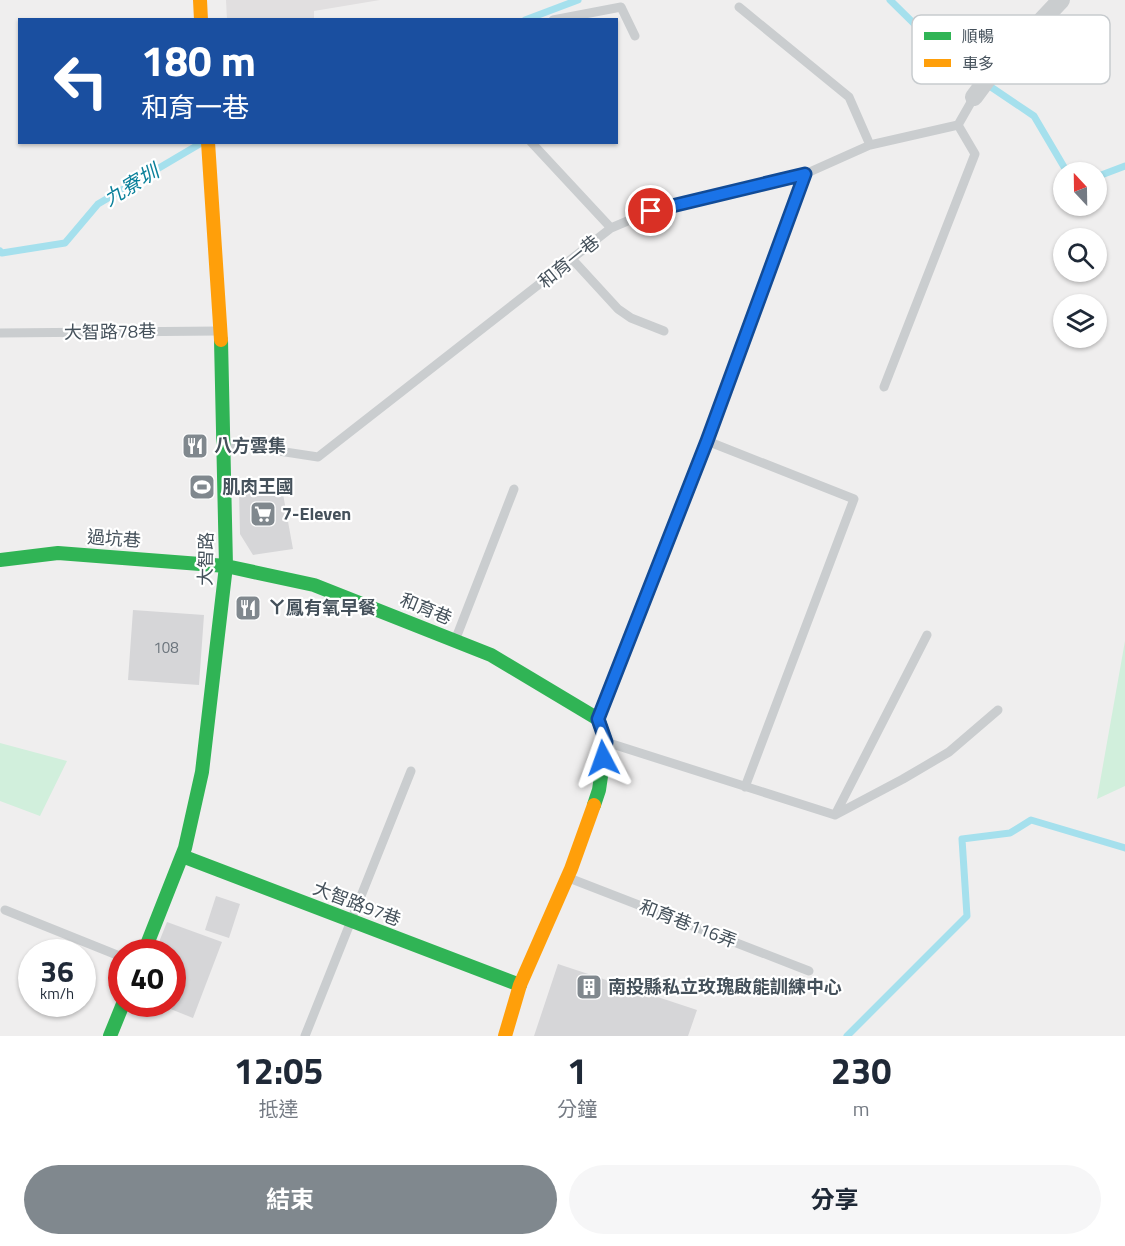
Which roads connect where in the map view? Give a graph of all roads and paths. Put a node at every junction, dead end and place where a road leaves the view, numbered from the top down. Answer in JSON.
{"nodes":[{"id":1,"x":200,"y":0,"type":"edge"},
{"id":2,"x":1061,"y":0,"type":"edge"},
{"id":3,"x":738,"y":7,"type":"dead end"},
{"id":4,"x":1047,"y":15,"type":"edge"},
{"id":5,"x":201,"y":18,"type":"edge"},
{"id":6,"x":563,"y":18,"type":"edge"},
{"id":7,"x":635,"y":36,"type":"dead end"},
{"id":8,"x":984,"y":84,"type":"edge"},
{"id":9,"x":974,"y":97,"type":"joint"},
{"id":10,"x":958,"y":125,"type":"junction"},
{"id":11,"x":533,"y":144,"type":"edge"},
{"id":12,"x":870,"y":145,"type":"junction"},
{"id":13,"x":208,"y":149,"type":"edge"},
{"id":14,"x":805,"y":174,"type":"junction"},
{"id":15,"x":611,"y":228,"type":"junction"},
{"id":16,"x":573,"y":260,"type":"junction"},
{"id":17,"x":220,"y":331,"type":"junction"},
{"id":18,"x":664,"y":331,"type":"dead end"},
{"id":19,"x":0,"y":333,"type":"edge"},
{"id":20,"x":884,"y":387,"type":"dead end"},
{"id":21,"x":707,"y":441,"type":"junction"},
{"id":22,"x":223,"y":442,"type":"junction"},
{"id":23,"x":514,"y":489,"type":"dead end"},
{"id":24,"x":0,"y":560,"type":"edge"},
{"id":25,"x":226,"y":566,"type":"junction"},
{"id":26,"x":927,"y":635,"type":"dead end"},
{"id":27,"x":455,"y":640,"type":"junction"},
{"id":28,"x":998,"y":710,"type":"dead end"},
{"id":29,"x":598,"y":719,"type":"junction"},
{"id":30,"x":606,"y":742,"type":"junction"},
{"id":31,"x":411,"y":771,"type":"dead end"},
{"id":32,"x":745,"y":787,"type":"junction"},
{"id":33,"x":835,"y":815,"type":"junction"},
{"id":34,"x":182,"y":856,"type":"junction"},
{"id":35,"x":567,"y":877,"type":"junction"},
{"id":36,"x":5,"y":910,"type":"dead end"},
{"id":37,"x":352,"y":921,"type":"junction"},
{"id":38,"x":149,"y":939,"type":"edge"},
{"id":39,"x":108,"y":951,"type":"edge"},
{"id":40,"x":809,"y":971,"type":"dead end"},
{"id":41,"x":520,"y":985,"type":"junction"},
{"id":42,"x":118,"y":1017,"type":"edge"},
{"id":43,"x":110,"y":1036,"type":"edge"},
{"id":44,"x":306,"y":1036,"type":"edge"},
{"id":45,"x":505,"y":1036,"type":"edge"}],
"edges":[{"from":1,"to":5,"type":"street"},
{"from":2,"to":4,"type":"street"},
{"from":3,"to":12,"type":"lane"},
{"from":6,"to":7,"type":"lane"},
{"from":8,"to":9,"type":"street"},
{"from":9,"to":10,"type":"lane"},
{"from":10,"to":12,"type":"lane","name":"和育一巷"},
{"from":10,"to":20,"type":"lane"},
{"from":11,"to":15,"type":"lane"},
{"from":12,"to":14,"type":"lane","name":"和育一巷"},
{"from":13,"to":17,"type":"street","name":"大智路"},
{"from":14,"to":15,"type":"lane","name":"和育一巷"},
{"from":14,"to":21,"type":"lane"},
{"from":15,"to":16,"type":"lane","name":"和育一巷"},
{"from":16,"to":18,"type":"lane"},
{"from":16,"to":22,"type":"lane","name":"和育一巷"},
{"from":17,"to":19,"type":"lane","name":"大智路78巷"},
{"from":17,"to":22,"type":"street","name":"大智路"},
{"from":21,"to":29,"type":"lane"},
{"from":21,"to":32,"type":"lane"},
{"from":22,"to":25,"type":"street","name":"大智路"},
{"from":23,"to":27,"type":"lane"},
{"from":24,"to":25,"type":"street","name":"過坑巷"},
{"from":25,"to":27,"type":"street","name":"和育巷"},
{"from":25,"to":34,"type":"street","name":"大智路"},
{"from":26,"to":33,"type":"lane"},
{"from":27,"to":29,"type":"street","name":"和育巷"},
{"from":28,"to":33,"type":"lane"},
{"from":29,"to":30,"type":"street"},
{"from":30,"to":32,"type":"lane"},
{"from":30,"to":35,"type":"street"},
{"from":31,"to":37,"type":"lane"},
{"from":32,"to":33,"type":"lane"},
{"from":34,"to":37,"type":"street","name":"大智路97巷"},
{"from":34,"to":38,"type":"street","name":"大智路"},
{"from":35,"to":40,"type":"lane","name":"和育巷116弄"},
{"from":35,"to":41,"type":"street"},
{"from":36,"to":39,"type":"lane"},
{"from":37,"to":41,"type":"street","name":"大智路97巷"},
{"from":37,"to":44,"type":"lane"},
{"from":41,"to":45,"type":"street"},
{"from":42,"to":43,"type":"street"}]}
